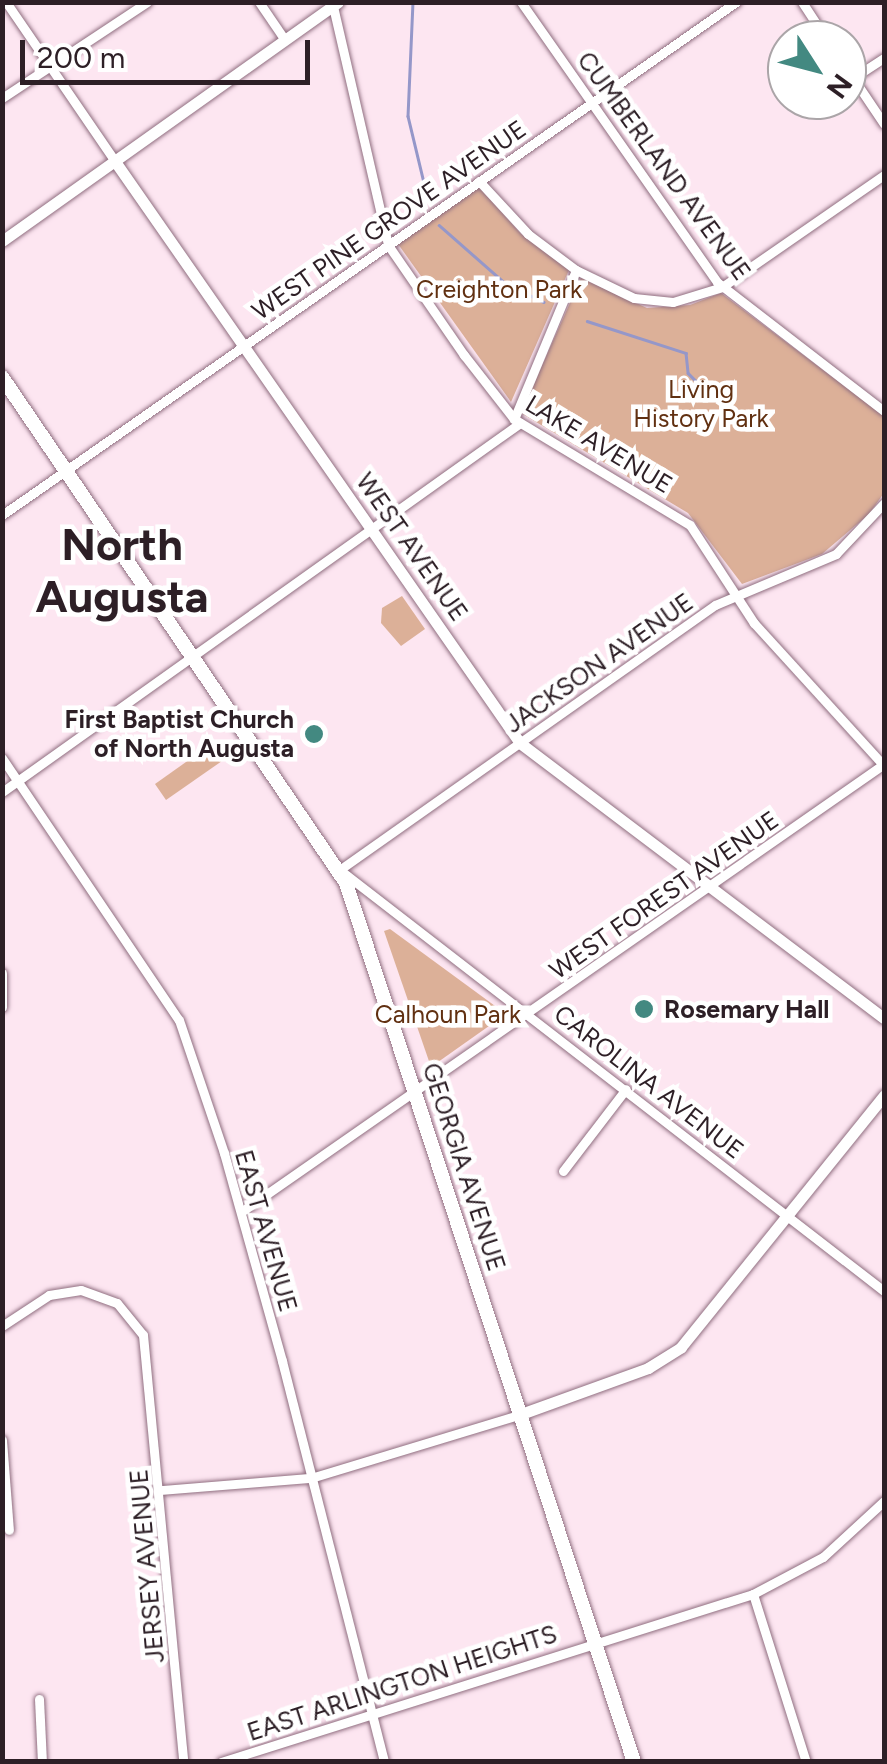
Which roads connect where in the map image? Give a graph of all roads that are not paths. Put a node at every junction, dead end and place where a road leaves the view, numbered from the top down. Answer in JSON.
{"nodes":[{"id":1,"x":6,"y":2,"type":"edge"},
{"id":2,"x":147,"y":2,"type":"edge"},
{"id":3,"x":258,"y":2,"type":"edge"},
{"id":4,"x":521,"y":2,"type":"edge"},
{"id":5,"x":736,"y":2,"type":"edge"},
{"id":6,"x":334,"y":4,"type":"edge"},
{"id":7,"x":285,"y":40,"type":"junction"},
{"id":8,"x":50,"y":69,"type":"junction"},
{"id":9,"x":2,"y":98,"type":"edge"},
{"id":10,"x":867,"y":99,"type":"edge"},
{"id":11,"x":592,"y":103,"type":"junction"},
{"id":12,"x":884,"y":124,"type":"edge"},
{"id":13,"x":114,"y":160,"type":"junction"},
{"id":14,"x":884,"y":175,"type":"edge"},
{"id":15,"x":479,"y":182,"type":"junction"},
{"id":16,"x":2,"y":241,"type":"edge"},
{"id":17,"x":388,"y":245,"type":"junction"},
{"id":18,"x":576,"y":270,"type":"junction"},
{"id":19,"x":722,"y":287,"type":"junction"},
{"id":20,"x":244,"y":345,"type":"junction"},
{"id":21,"x":2,"y":377,"type":"edge"},
{"id":22,"x":884,"y":411,"type":"edge"},
{"id":23,"x":517,"y":421,"type":"junction"},
{"id":24,"x":65,"y":470,"type":"junction"},
{"id":25,"x":884,"y":503,"type":"edge"},
{"id":26,"x":2,"y":514,"type":"edge"},
{"id":27,"x":373,"y":530,"type":"junction"},
{"id":28,"x":737,"y":594,"type":"junction"},
{"id":29,"x":193,"y":653,"type":"junction"},
{"id":30,"x":520,"y":743,"type":"junction"},
{"id":31,"x":2,"y":758,"type":"edge"},
{"id":32,"x":884,"y":765,"type":"edge"},
{"id":33,"x":18,"y":780,"type":"junction"},
{"id":34,"x":2,"y":792,"type":"edge"},
{"id":35,"x":340,"y":870,"type":"junction"},
{"id":36,"x":710,"y":887,"type":"junction"},
{"id":37,"x":2,"y":973,"type":"edge"},
{"id":38,"x":2,"y":1008,"type":"edge"},
{"id":39,"x":529,"y":1014,"type":"junction"},
{"id":40,"x":884,"y":1018,"type":"edge"},
{"id":41,"x":626,"y":1088,"type":"junction"},
{"id":42,"x":417,"y":1094,"type":"junction"},
{"id":43,"x":884,"y":1095,"type":"edge"},
{"id":44,"x":563,"y":1171,"type":"dead end"},
{"id":45,"x":241,"y":1212,"type":"junction"},
{"id":46,"x":789,"y":1216,"type":"junction"},
{"id":47,"x":884,"y":1291,"type":"edge"},
{"id":48,"x":2,"y":1326,"type":"edge"},
{"id":49,"x":521,"y":1414,"type":"junction"},
{"id":50,"x":2,"y":1440,"type":"edge"},
{"id":51,"x":311,"y":1478,"type":"junction"},
{"id":52,"x":161,"y":1490,"type":"junction"},
{"id":53,"x":884,"y":1501,"type":"edge"},
{"id":54,"x":10,"y":1530,"type":"dead end"},
{"id":55,"x":752,"y":1594,"type":"junction"},
{"id":56,"x":595,"y":1644,"type":"junction"},
{"id":57,"x":39,"y":1699,"type":"dead end"},
{"id":58,"x":372,"y":1717,"type":"junction"},
{"id":59,"x":630,"y":1761,"type":"edge"},
{"id":60,"x":42,"y":1762,"type":"edge"},
{"id":61,"x":183,"y":1762,"type":"edge"},
{"id":62,"x":221,"y":1762,"type":"edge"},
{"id":63,"x":384,"y":1762,"type":"edge"},
{"id":64,"x":806,"y":1762,"type":"edge"}],
"edges":[{"from":1,"to":8,"type":"street","name":"WEST AVENUE"},
{"from":2,"to":8,"type":"street"},
{"from":3,"to":7,"type":"street"},
{"from":4,"to":11,"type":"street","name":"CUMBERLAND AVENUE"},
{"from":5,"to":11,"type":"street","name":"WEST PINE GROVE AVENUE"},
{"from":6,"to":7,"type":"street"},
{"from":6,"to":17,"type":"street","name":"LAKE AVENUE"},
{"from":7,"to":13,"type":"street"},
{"from":8,"to":9,"type":"street"},
{"from":8,"to":13,"type":"street","name":"WEST AVENUE"},
{"from":10,"to":12,"type":"street"},
{"from":11,"to":15,"type":"street","name":"WEST PINE GROVE AVENUE"},
{"from":11,"to":19,"type":"street","name":"CUMBERLAND AVENUE"},
{"from":13,"to":16,"type":"street"},
{"from":13,"to":20,"type":"street","name":"WEST AVENUE"},
{"from":14,"to":19,"type":"street"},
{"from":15,"to":17,"type":"street","name":"WEST PINE GROVE AVENUE"},
{"from":15,"to":18,"type":"street"},
{"from":17,"to":20,"type":"street","name":"WEST PINE GROVE AVENUE"},
{"from":17,"to":23,"type":"street","name":"LAKE AVENUE"},
{"from":18,"to":19,"type":"street"},
{"from":18,"to":23,"type":"street"},
{"from":19,"to":22,"type":"street","name":"CUMBERLAND AVENUE"},
{"from":20,"to":24,"type":"street","name":"WEST PINE GROVE AVENUE"},
{"from":20,"to":27,"type":"street","name":"WEST AVENUE"},
{"from":21,"to":24,"type":"main road","name":"GEORGIA AVENUE"},
{"from":23,"to":27,"type":"street"},
{"from":23,"to":28,"type":"street","name":"LAKE AVENUE"},
{"from":24,"to":26,"type":"street","name":"WEST PINE GROVE AVENUE"},
{"from":24,"to":29,"type":"main road","name":"GEORGIA AVENUE"},
{"from":25,"to":28,"type":"street","name":"JACKSON AVENUE"},
{"from":27,"to":29,"type":"street"},
{"from":27,"to":30,"type":"street","name":"WEST AVENUE"},
{"from":28,"to":30,"type":"street","name":"JACKSON AVENUE"},
{"from":28,"to":32,"type":"street","name":"LAKE AVENUE"},
{"from":29,"to":33,"type":"street"},
{"from":29,"to":35,"type":"main road","name":"GEORGIA AVENUE"},
{"from":30,"to":35,"type":"street","name":"JACKSON AVENUE"},
{"from":30,"to":36,"type":"street","name":"WEST AVENUE"},
{"from":31,"to":33,"type":"street","name":"EAST AVENUE"},
{"from":32,"to":36,"type":"street","name":"WEST FOREST AVENUE"},
{"from":33,"to":34,"type":"street"},
{"from":33,"to":45,"type":"street","name":"EAST AVENUE"},
{"from":35,"to":39,"type":"street","name":"CAROLINA AVENUE"},
{"from":35,"to":42,"type":"main road","name":"GEORGIA AVENUE"},
{"from":36,"to":39,"type":"street","name":"WEST FOREST AVENUE"},
{"from":36,"to":40,"type":"street","name":"WEST AVENUE"},
{"from":37,"to":38,"type":"street"},
{"from":39,"to":41,"type":"street","name":"CAROLINA AVENUE"},
{"from":39,"to":42,"type":"street","name":"WEST FOREST AVENUE"},
{"from":41,"to":44,"type":"street"},
{"from":41,"to":46,"type":"street","name":"CAROLINA AVENUE"},
{"from":42,"to":45,"type":"street","name":"WEST FOREST AVENUE"},
{"from":42,"to":49,"type":"main road","name":"GEORGIA AVENUE"},
{"from":43,"to":46,"type":"street"},
{"from":45,"to":51,"type":"street","name":"EAST AVENUE"},
{"from":46,"to":47,"type":"street","name":"CAROLINA AVENUE"},
{"from":46,"to":49,"type":"street"},
{"from":48,"to":52,"type":"street","name":"JERSEY AVENUE"},
{"from":49,"to":51,"type":"street"},
{"from":49,"to":56,"type":"main road","name":"GEORGIA AVENUE"},
{"from":50,"to":54,"type":"street"},
{"from":51,"to":52,"type":"street"},
{"from":51,"to":58,"type":"street","name":"EAST AVENUE"},
{"from":52,"to":61,"type":"street","name":"JERSEY AVENUE"},
{"from":53,"to":55,"type":"street","name":"EAST ARLINGTON HEIGHTS"},
{"from":55,"to":56,"type":"street","name":"EAST ARLINGTON HEIGHTS"},
{"from":55,"to":64,"type":"street"},
{"from":56,"to":58,"type":"street","name":"EAST ARLINGTON HEIGHTS"},
{"from":56,"to":59,"type":"main road","name":"GEORGIA AVENUE"},
{"from":57,"to":60,"type":"street"},
{"from":58,"to":62,"type":"street","name":"EAST ARLINGTON HEIGHTS"},
{"from":58,"to":63,"type":"street","name":"EAST AVENUE"}]}
